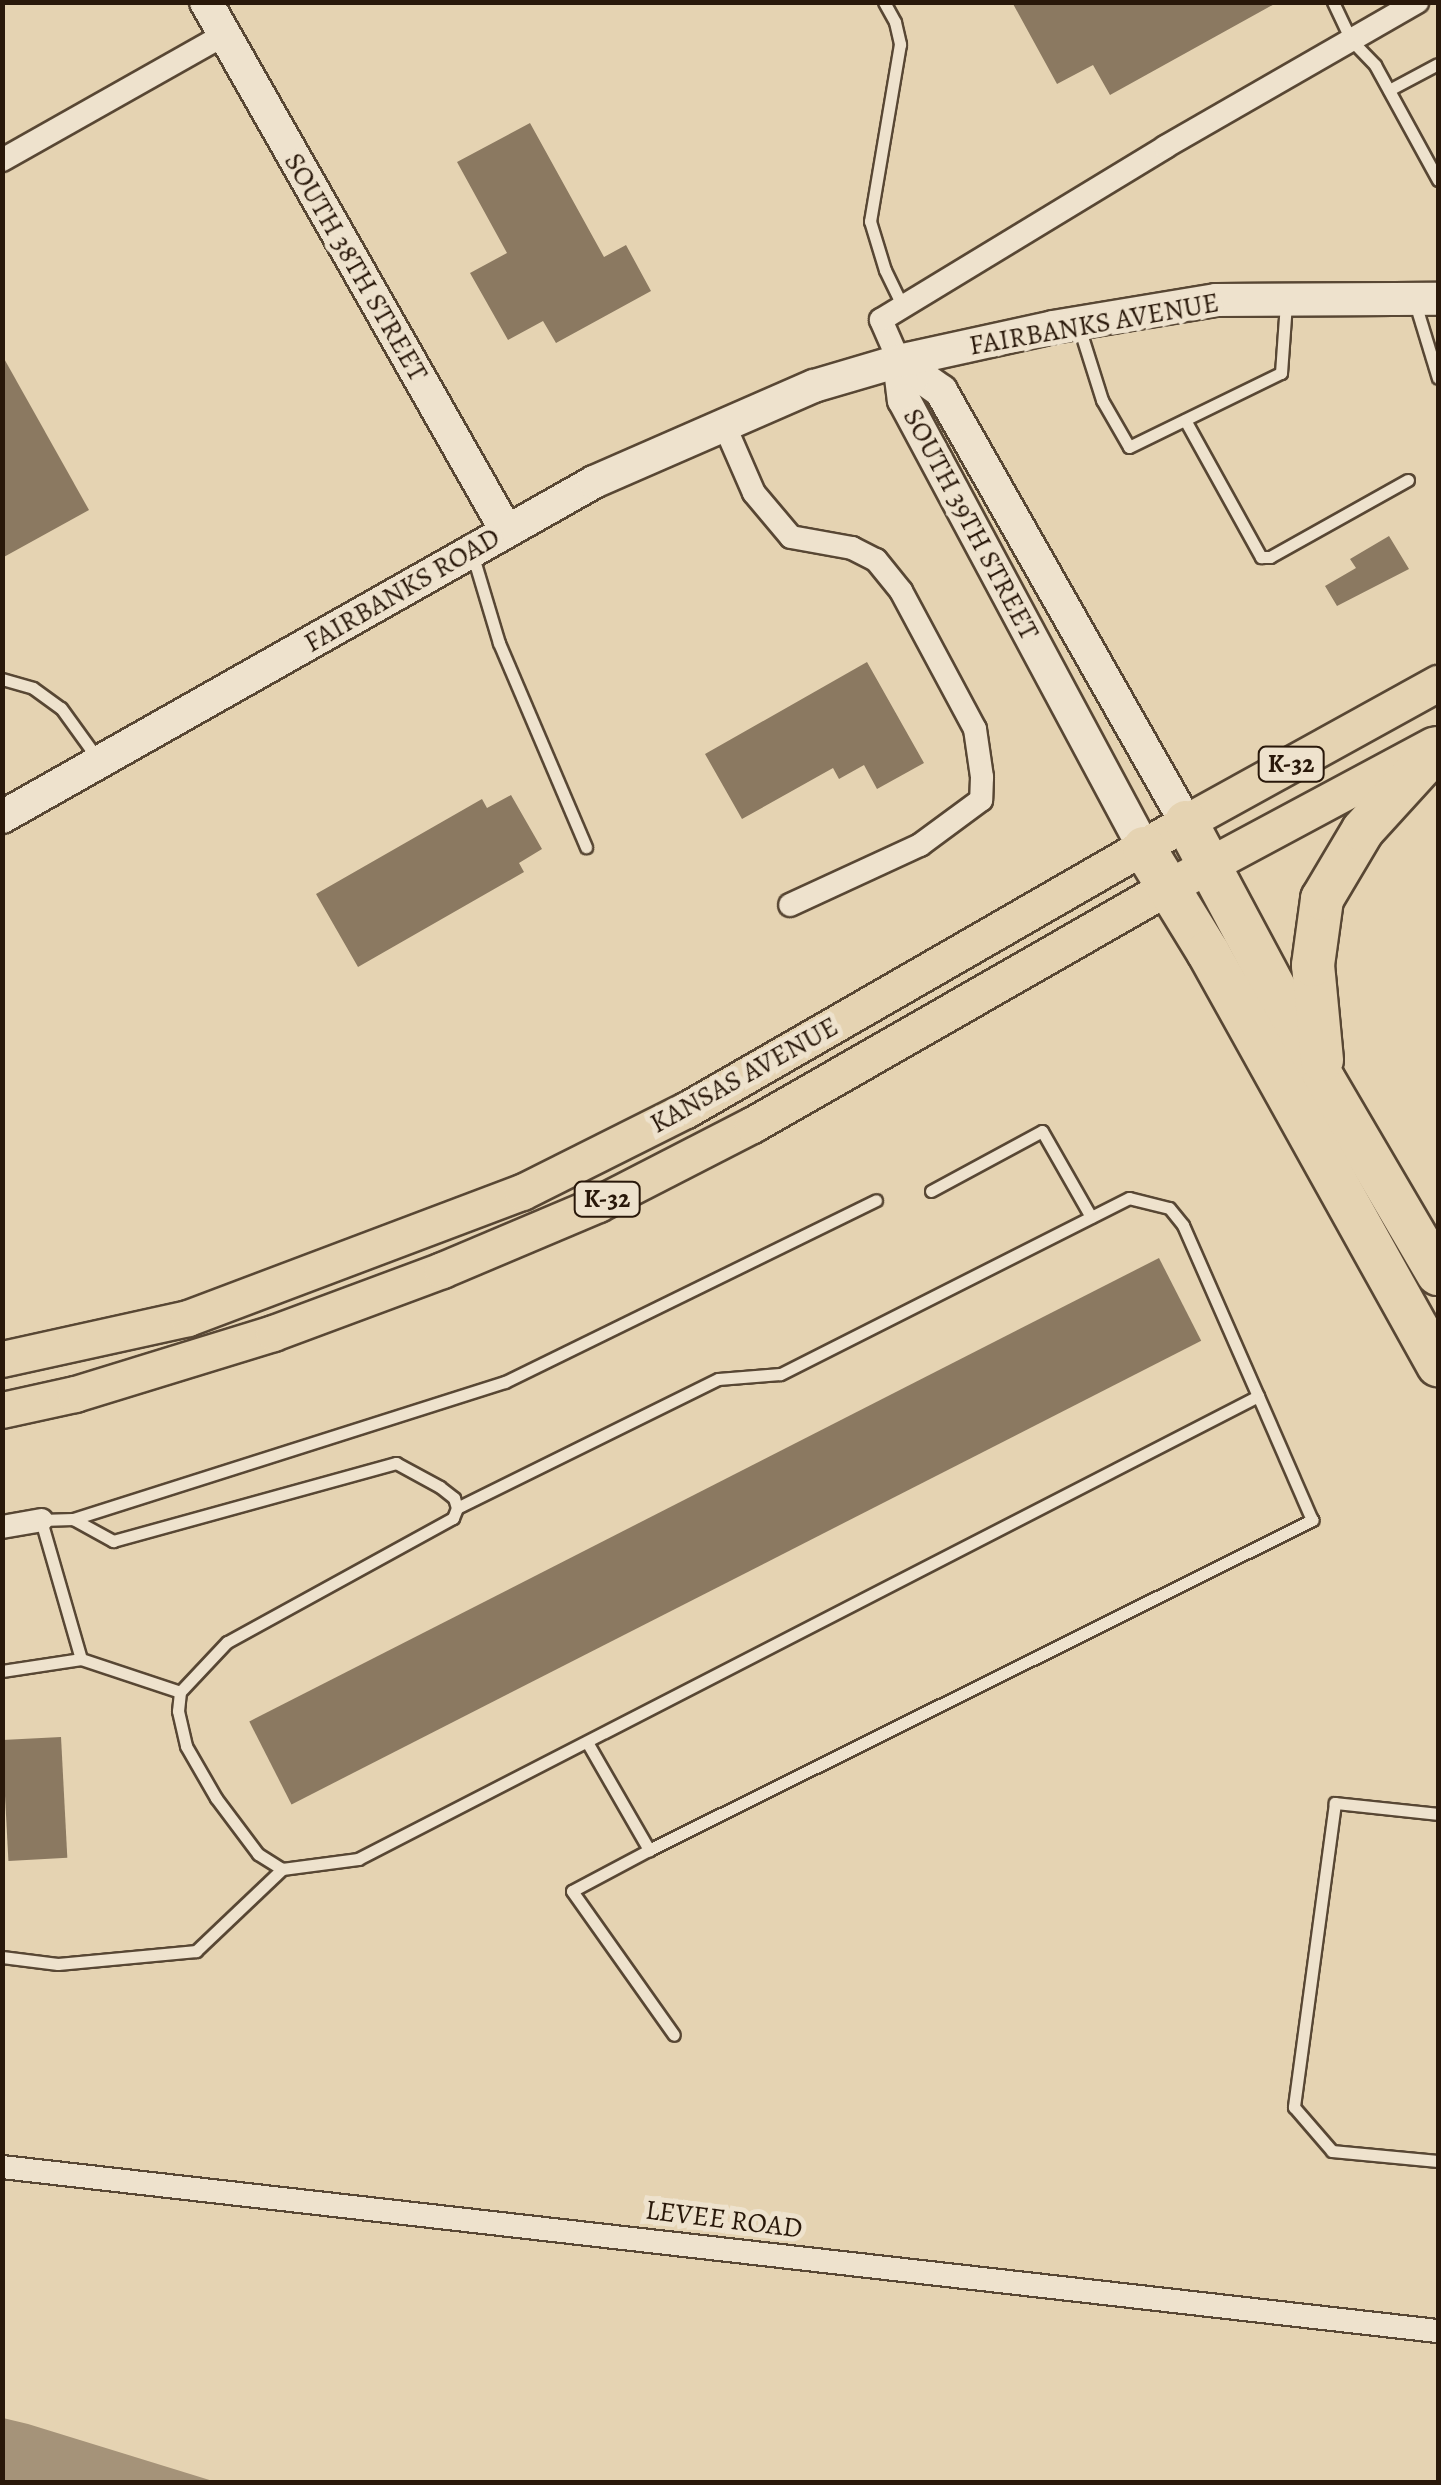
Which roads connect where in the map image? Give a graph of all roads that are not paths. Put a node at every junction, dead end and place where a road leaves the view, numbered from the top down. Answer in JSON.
{"nodes":[{"id":1,"x":206,"y":2,"type":"edge"},
{"id":2,"x":884,"y":2,"type":"edge"},
{"id":3,"x":1332,"y":2,"type":"edge"},
{"id":4,"x":1417,"y":2,"type":"edge"},
{"id":5,"x":224,"y":35,"type":"junction"},
{"id":6,"x":1351,"y":40,"type":"junction"},
{"id":7,"x":1438,"y":64,"type":"edge"},
{"id":8,"x":1389,"y":90,"type":"junction"},
{"id":9,"x":2,"y":160,"type":"edge"},
{"id":10,"x":1438,"y":180,"type":"edge"},
{"id":11,"x":1426,"y":299,"type":"edge"},
{"id":12,"x":1286,"y":300,"type":"junction"},
{"id":13,"x":908,"y":304,"type":"junction"},
{"id":14,"x":1077,"y":323,"type":"junction"},
{"id":15,"x":898,"y":361,"type":"junction"},
{"id":16,"x":1438,"y":378,"type":"edge"},
{"id":17,"x":814,"y":386,"type":"joint"},
{"id":18,"x":1184,"y":420,"type":"junction"},
{"id":19,"x":723,"y":422,"type":"junction"},
{"id":20,"x":1408,"y":480,"type":"dead end"},
{"id":21,"x":506,"y":530,"type":"junction"},
{"id":22,"x":471,"y":550,"type":"junction"},
{"id":23,"x":2,"y":679,"type":"edge"},
{"id":24,"x":1438,"y":683,"type":"edge"},
{"id":25,"x":1438,"y":745,"type":"edge"},
{"id":26,"x":100,"y":762,"type":"junction"},
{"id":27,"x":2,"y":818,"type":"edge"},
{"id":28,"x":1186,"y":822,"type":"junction"},
{"id":29,"x":586,"y":847,"type":"dead end"},
{"id":30,"x":1144,"y":848,"type":"junction"},
{"id":31,"x":1207,"y":866,"type":"junction"},
{"id":32,"x":1168,"y":887,"type":"junction"},
{"id":33,"x":790,"y":905,"type":"dead end"},
{"id":34,"x":1324,"y":1080,"type":"junction"},
{"id":35,"x":931,"y":1191,"type":"dead end"},
{"id":36,"x":876,"y":1200,"type":"dead end"},
{"id":37,"x":1091,"y":1217,"type":"junction"},
{"id":38,"x":1438,"y":1274,"type":"edge"},
{"id":39,"x":2,"y":1360,"type":"edge"},
{"id":40,"x":1438,"y":1365,"type":"edge"},
{"id":41,"x":1258,"y":1396,"type":"junction"},
{"id":42,"x":2,"y":1410,"type":"edge"},
{"id":43,"x":457,"y":1508,"type":"junction"},
{"id":44,"x":73,"y":1519,"type":"junction"},
{"id":45,"x":41,"y":1520,"type":"junction"},
{"id":46,"x":2,"y":1527,"type":"edge"},
{"id":47,"x":80,"y":1659,"type":"junction"},
{"id":48,"x":2,"y":1671,"type":"edge"},
{"id":49,"x":180,"y":1692,"type":"junction"},
{"id":50,"x":587,"y":1742,"type":"junction"},
{"id":51,"x":1438,"y":1814,"type":"edge"},
{"id":52,"x":648,"y":1850,"type":"junction"},
{"id":53,"x":282,"y":1869,"type":"junction"},
{"id":54,"x":2,"y":1957,"type":"edge"},
{"id":55,"x":674,"y":2035,"type":"dead end"},
{"id":56,"x":1438,"y":2160,"type":"edge"},
{"id":57,"x":2,"y":2167,"type":"edge"},
{"id":58,"x":1438,"y":2331,"type":"edge"}],
"edges":[{"from":1,"to":5,"type":"street","name":"SOUTH 38TH STREET"},
{"from":2,"to":13,"type":"lane"},
{"from":3,"to":6,"type":"lane"},
{"from":4,"to":6,"type":"street"},
{"from":5,"to":9,"type":"street"},
{"from":5,"to":21,"type":"street","name":"SOUTH 38TH STREET"},
{"from":6,"to":8,"type":"lane"},
{"from":6,"to":13,"type":"street"},
{"from":7,"to":8,"type":"lane"},
{"from":8,"to":10,"type":"lane"},
{"from":11,"to":12,"type":"street","name":"FAIRBANKS AVENUE"},
{"from":11,"to":16,"type":"lane"},
{"from":12,"to":14,"type":"street","name":"FAIRBANKS AVENUE"},
{"from":12,"to":18,"type":"lane"},
{"from":13,"to":15,"type":"street"},
{"from":14,"to":15,"type":"street","name":"FAIRBANKS AVENUE"},
{"from":14,"to":18,"type":"lane"},
{"from":15,"to":17,"type":"street","name":"FAIRBANKS AVENUE"},
{"from":15,"to":28,"type":"street","name":"SOUTH 39TH STREET"},
{"from":15,"to":30,"type":"street","name":"SOUTH 39TH STREET"},
{"from":17,"to":19,"type":"street","name":"FAIRBANKS ROAD"},
{"from":18,"to":20,"type":"lane"},
{"from":19,"to":21,"type":"street","name":"FAIRBANKS ROAD"},
{"from":19,"to":33,"type":"street"},
{"from":21,"to":22,"type":"street","name":"FAIRBANKS ROAD"},
{"from":22,"to":26,"type":"street","name":"FAIRBANKS ROAD"},
{"from":22,"to":29,"type":"lane"},
{"from":23,"to":26,"type":"lane"},
{"from":24,"to":28,"type":"main road","name":"KANSAS AVENUE","number":"K-32"},
{"from":25,"to":31,"type":"main road","name":"KANSAS AVENUE","number":"K-32"},
{"from":25,"to":34,"type":"highway"},
{"from":26,"to":27,"type":"street","name":"FAIRBANKS ROAD"},
{"from":28,"to":30,"type":"main road","name":"KANSAS AVENUE","number":"K-32"},
{"from":28,"to":31,"type":"highway"},
{"from":30,"to":32,"type":"highway"},
{"from":30,"to":39,"type":"main road","name":"KANSAS AVENUE","number":"K-32"},
{"from":31,"to":32,"type":"main road","name":"KANSAS AVENUE","number":"K-32"},
{"from":31,"to":34,"type":"highway"},
{"from":32,"to":40,"type":"highway"},
{"from":32,"to":42,"type":"main road","name":"KANSAS AVENUE","number":"K-32"},
{"from":34,"to":38,"type":"highway"},
{"from":35,"to":37,"type":"lane"},
{"from":36,"to":44,"type":"lane"},
{"from":37,"to":41,"type":"lane"},
{"from":37,"to":43,"type":"lane"},
{"from":41,"to":50,"type":"lane"},
{"from":41,"to":52,"type":"lane"},
{"from":43,"to":44,"type":"lane"},
{"from":43,"to":49,"type":"lane"},
{"from":44,"to":45,"type":"lane"},
{"from":45,"to":46,"type":"street"},
{"from":45,"to":47,"type":"lane"},
{"from":47,"to":48,"type":"lane"},
{"from":47,"to":49,"type":"lane"},
{"from":49,"to":53,"type":"lane"},
{"from":50,"to":52,"type":"lane"},
{"from":50,"to":53,"type":"lane"},
{"from":51,"to":56,"type":"lane"},
{"from":52,"to":55,"type":"lane"},
{"from":53,"to":54,"type":"lane"},
{"from":57,"to":58,"type":"street","name":"LEVEE ROAD"}]}
